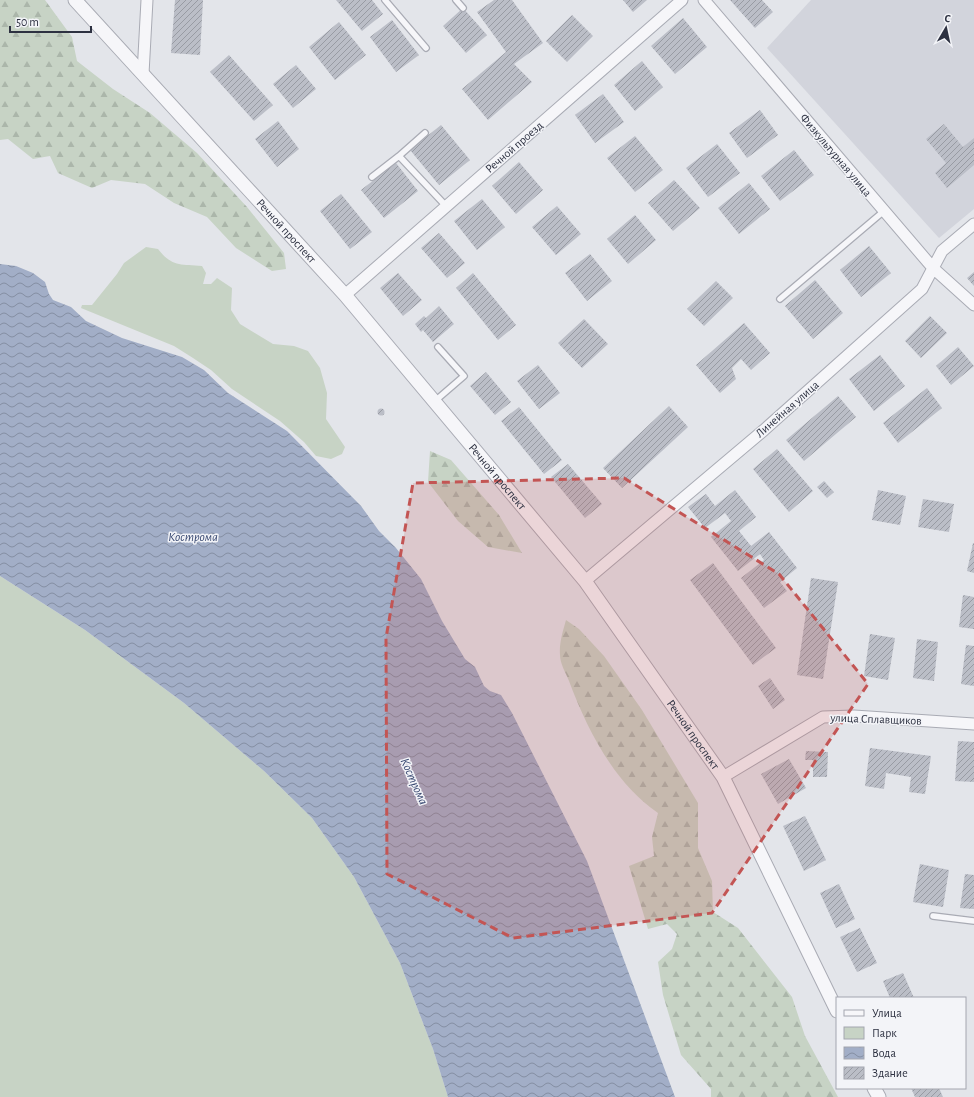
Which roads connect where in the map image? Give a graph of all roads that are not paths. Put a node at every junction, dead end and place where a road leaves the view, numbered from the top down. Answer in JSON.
{"nodes":[{"id":1,"x":75,"y":0,"type":"edge"},
{"id":2,"x":147,"y":0,"type":"edge"},
{"id":3,"x":384,"y":0,"type":"edge"},
{"id":4,"x":456,"y":0,"type":"edge"},
{"id":5,"x":682,"y":0,"type":"edge"},
{"id":6,"x":704,"y":0,"type":"edge"},
{"id":7,"x":463,"y":8,"type":"dead end"},
{"id":8,"x":426,"y":48,"type":"dead end"},
{"id":9,"x":143,"y":74,"type":"junction"},
{"id":10,"x":425,"y":133,"type":"dead end"},
{"id":11,"x":399,"y":156,"type":"junction"},
{"id":12,"x":372,"y":177,"type":"dead end"},
{"id":13,"x":446,"y":206,"type":"junction"},
{"id":14,"x":884,"y":210,"type":"junction"},
{"id":15,"x":974,"y":224,"type":"edge"},
{"id":16,"x":933,"y":268,"type":"junction"},
{"id":17,"x":345,"y":295,"type":"junction"},
{"id":18,"x":780,"y":300,"type":"dead end"},
{"id":19,"x":974,"y":305,"type":"edge"},
{"id":20,"x":438,"y":347,"type":"dead end"},
{"id":21,"x":435,"y":402,"type":"junction"},
{"id":22,"x":585,"y":581,"type":"junction"},
{"id":23,"x":974,"y":724,"type":"edge"},
{"id":24,"x":723,"y":777,"type":"junction"},
{"id":25,"x":933,"y":916,"type":"dead end"},
{"id":26,"x":974,"y":921,"type":"edge"},
{"id":27,"x":836,"y":1009,"type":"edge"}],
"edges":[{"from":1,"to":9,"type":"street","name":"Речной проспект"},
{"from":2,"to":9,"type":"street"},
{"from":3,"to":8,"type":"lane"},
{"from":4,"to":7,"type":"lane"},
{"from":5,"to":13,"type":"street","name":"Речной проезд"},
{"from":6,"to":14,"type":"street","name":"Физкультурная улица"},
{"from":9,"to":17,"type":"street","name":"Речной проспект"},
{"from":10,"to":11,"type":"lane"},
{"from":11,"to":12,"type":"lane"},
{"from":11,"to":13,"type":"lane"},
{"from":13,"to":17,"type":"street","name":"Речной проезд"},
{"from":14,"to":16,"type":"street","name":"Физкультурная улица"},
{"from":14,"to":18,"type":"lane"},
{"from":15,"to":16,"type":"street","name":"Линейная улица"},
{"from":16,"to":19,"type":"street","name":"Физкультурная улица"},
{"from":16,"to":22,"type":"street","name":"Линейная улица"},
{"from":17,"to":21,"type":"street","name":"Речной проспект"},
{"from":20,"to":21,"type":"lane"},
{"from":21,"to":22,"type":"street","name":"Речной проспект"},
{"from":22,"to":24,"type":"street","name":"Речной проспект"},
{"from":23,"to":24,"type":"street","name":"улица Сплавщиков"},
{"from":24,"to":27,"type":"street","name":"Речной проспект"},
{"from":25,"to":26,"type":"lane"}]}
